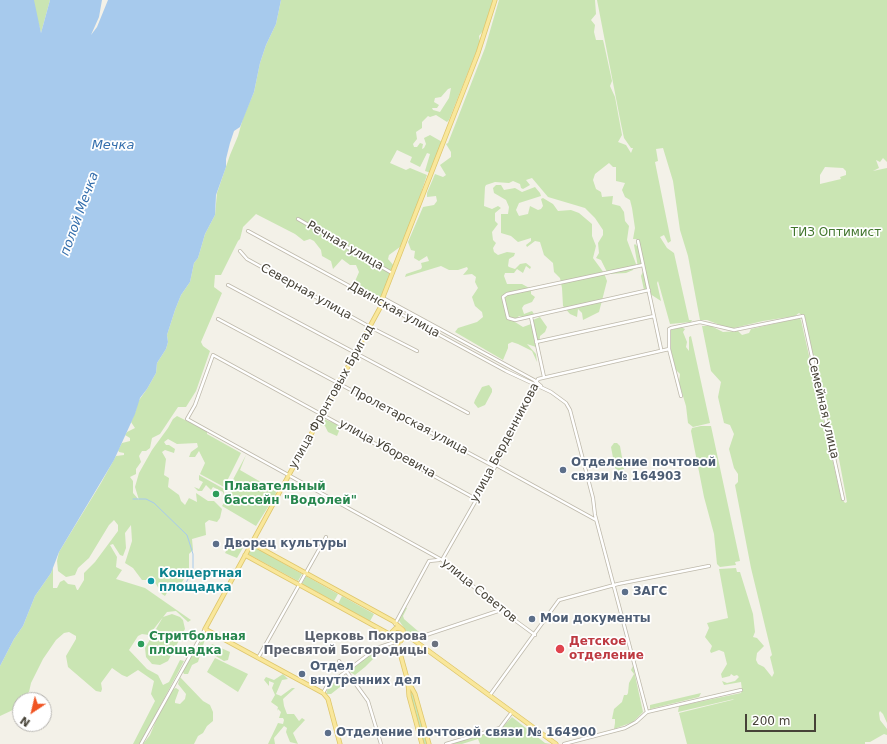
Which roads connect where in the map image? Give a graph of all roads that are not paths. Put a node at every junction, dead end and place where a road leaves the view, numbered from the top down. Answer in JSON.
{"nodes":[{"id":1,"x":495,"y":0,"type":"edge"},
{"id":2,"x":298,"y":219,"type":"dead end"},
{"id":3,"x":248,"y":231,"type":"dead end"},
{"id":4,"x":638,"y":241,"type":"dead end"},
{"id":5,"x":240,"y":252,"type":"dead end"},
{"id":6,"x":643,"y":265,"type":"junction"},
{"id":7,"x":393,"y":273,"type":"junction"},
{"id":8,"x":228,"y":285,"type":"dead end"},
{"id":9,"x":649,"y":290,"type":"junction"},
{"id":10,"x":383,"y":298,"type":"junction"},
{"id":11,"x":381,"y":302,"type":"junction"},
{"id":12,"x":654,"y":316,"type":"junction"},
{"id":13,"x":530,"y":317,"type":"junction"},
{"id":14,"x":218,"y":319,"type":"dead end"},
{"id":15,"x":370,"y":327,"type":"junction"},
{"id":16,"x":536,"y":342,"type":"junction"},
{"id":17,"x":669,"y":349,"type":"junction"},
{"id":18,"x":661,"y":350,"type":"junction"},
{"id":19,"x":417,"y":351,"type":"dead end"},
{"id":20,"x":356,"y":354,"type":"junction"},
{"id":21,"x":544,"y":377,"type":"junction"},
{"id":22,"x":339,"y":384,"type":"junction"},
{"id":23,"x":536,"y":384,"type":"junction"},
{"id":24,"x":681,"y":396,"type":"dead end"},
{"id":25,"x":468,"y":413,"type":"dead end"},
{"id":26,"x":323,"y":414,"type":"junction"},
{"id":27,"x":187,"y":419,"type":"joint"},
{"id":28,"x":495,"y":466,"type":"junction"},
{"id":29,"x":288,"y":476,"type":"junction"},
{"id":30,"x":476,"y":499,"type":"junction"},
{"id":31,"x":844,"y":499,"type":"dead end"},
{"id":32,"x":595,"y":515,"type":"junction"},
{"id":33,"x":589,"y":516,"type":"junction"},
{"id":34,"x":596,"y":520,"type":"junction"},
{"id":35,"x":326,"y":537,"type":"dead end"},
{"id":36,"x":251,"y":543,"type":"junction"},
{"id":37,"x":430,"y":554,"type":"junction"},
{"id":38,"x":245,"y":555,"type":"junction"},
{"id":39,"x":429,"y":560,"type":"junction"},
{"id":40,"x":442,"y":560,"type":"junction"},
{"id":41,"x":710,"y":566,"type":"dead end"},
{"id":42,"x":305,"y":572,"type":"junction"},
{"id":43,"x":299,"y":584,"type":"junction"},
{"id":44,"x":614,"y":586,"type":"junction"},
{"id":45,"x":501,"y":610,"type":"junction"},
{"id":46,"x":396,"y":624,"type":"junction"},
{"id":47,"x":205,"y":629,"type":"junction"},
{"id":48,"x":403,"y":631,"type":"junction"},
{"id":49,"x":391,"y":634,"type":"junction"},
{"id":50,"x":535,"y":635,"type":"junction"},
{"id":51,"x":414,"y":639,"type":"junction"},
{"id":52,"x":398,"y":641,"type":"junction"},
{"id":53,"x":384,"y":646,"type":"junction"},
{"id":54,"x":258,"y":658,"type":"junction"},
{"id":55,"x":339,"y":662,"type":"dead end"},
{"id":56,"x":346,"y":671,"type":"junction"},
{"id":57,"x":408,"y":682,"type":"junction"},
{"id":58,"x":741,"y":690,"type":"dead end"},
{"id":59,"x":322,"y":693,"type":"junction"},
{"id":60,"x":490,"y":695,"type":"junction"},
{"id":61,"x":512,"y":712,"type":"junction"},
{"id":62,"x":647,"y":712,"type":"junction"},
{"id":63,"x":141,"y":744,"type":"edge"},
{"id":64,"x":340,"y":744,"type":"edge"},
{"id":65,"x":381,"y":744,"type":"edge"},
{"id":66,"x":422,"y":744,"type":"edge"},
{"id":67,"x":429,"y":744,"type":"edge"},
{"id":68,"x":446,"y":744,"type":"edge"},
{"id":69,"x":556,"y":744,"type":"edge"},
{"id":70,"x":564,"y":744,"type":"edge"}],
"edges":[{"from":1,"to":7,"type":"main road","name":"улица Фронтовых Бригад"},
{"from":2,"to":7,"type":"street","name":"Речная улица"},
{"from":3,"to":11,"type":"street","name":"Двинская улица"},
{"from":4,"to":6,"type":"street"},
{"from":5,"to":15,"type":"street","name":"Северная улица"},
{"from":6,"to":9,"type":"street"},
{"from":6,"to":13,"type":"street"},
{"from":7,"to":10,"type":"main road","name":"улица Фронтовых Бригад"},
{"from":8,"to":20,"type":"street"},
{"from":9,"to":12,"type":"street"},
{"from":9,"to":13,"type":"street"},
{"from":10,"to":11,"type":"main road","name":"улица Фронтовых Бригад"},
{"from":10,"to":23,"type":"street","name":"Двинская улица"},
{"from":11,"to":15,"type":"main road","name":"улица Фронтовых Бригад"},
{"from":11,"to":23,"type":"street","name":"Двинская улица"},
{"from":12,"to":16,"type":"street"},
{"from":12,"to":18,"type":"street"},
{"from":13,"to":16,"type":"street"},
{"from":14,"to":22,"type":"street","name":"Пролетарская улица"},
{"from":15,"to":19,"type":"street","name":"Северная улица"},
{"from":15,"to":20,"type":"main road","name":"улица Фронтовых Бригад"},
{"from":16,"to":21,"type":"street"},
{"from":17,"to":18,"type":"street","name":"улица Берденникова"},
{"from":17,"to":24,"type":"street"},
{"from":17,"to":31,"type":"street","name":"Семейная улица"},
{"from":18,"to":21,"type":"street","name":"улица Берденникова"},
{"from":20,"to":22,"type":"main road","name":"улица Фронтовых Бригад"},
{"from":20,"to":25,"type":"street"},
{"from":21,"to":23,"type":"street","name":"улица Берденникова"},
{"from":22,"to":26,"type":"main road","name":"улица Фронтовых Бригад"},
{"from":22,"to":28,"type":"street","name":"Пролетарская улица"},
{"from":23,"to":28,"type":"street","name":"улица Берденникова"},
{"from":23,"to":32,"type":"street","name":"Двинская улица"},
{"from":26,"to":27,"type":"street","name":"улица Уборевича"},
{"from":26,"to":29,"type":"main road","name":"улица Фронтовых Бригад"},
{"from":26,"to":30,"type":"street","name":"улица Уборевича"},
{"from":27,"to":29,"type":"street","name":"улица Советов"},
{"from":28,"to":30,"type":"street","name":"улица Берденникова"},
{"from":28,"to":33,"type":"street","name":"Пролетарская улица"},
{"from":29,"to":36,"type":"main road","name":"улица Фронтовых Бригад"},
{"from":29,"to":37,"type":"street","name":"улица Советов"},
{"from":30,"to":40,"type":"street","name":"улица Берденникова"},
{"from":32,"to":33,"type":"street"},
{"from":32,"to":34,"type":"street","name":"Двинская улица"},
{"from":33,"to":34,"type":"street","name":"Пролетарская улица"},
{"from":34,"to":44,"type":"street","name":"Двинская улица"},
{"from":35,"to":42,"type":"street"},
{"from":36,"to":38,"type":"main road","name":"улица Фронтовых Бригад"},
{"from":36,"to":42,"type":"main road"},
{"from":37,"to":39,"type":"street"},
{"from":37,"to":40,"type":"street","name":"улица Советов"},
{"from":38,"to":43,"type":"main road"},
{"from":38,"to":47,"type":"main road","name":"улица Фронтовых Бригад"},
{"from":39,"to":40,"type":"street"},
{"from":39,"to":46,"type":"street"},
{"from":40,"to":45,"type":"street","name":"улица Советов"},
{"from":41,"to":44,"type":"street"},
{"from":42,"to":43,"type":"street"},
{"from":42,"to":46,"type":"main road"},
{"from":43,"to":49,"type":"main road"},
{"from":43,"to":54,"type":"street"},
{"from":44,"to":50,"type":"street"},
{"from":44,"to":62,"type":"street"},
{"from":45,"to":50,"type":"street","name":"улица Советов"},
{"from":45,"to":51,"type":"street"},
{"from":46,"to":48,"type":"main road"},
{"from":46,"to":49,"type":"main road"},
{"from":47,"to":54,"type":"main road"},
{"from":47,"to":63,"type":"street","name":"улица Фронтовых Бригад"},
{"from":48,"to":49,"type":"main road"},
{"from":48,"to":51,"type":"main road"},
{"from":48,"to":52,"type":"main road"},
{"from":49,"to":52,"type":"main road"},
{"from":49,"to":53,"type":"street"},
{"from":50,"to":60,"type":"street"},
{"from":51,"to":52,"type":"main road"},
{"from":51,"to":60,"type":"main road"},
{"from":52,"to":53,"type":"street"},
{"from":52,"to":57,"type":"main road"},
{"from":53,"to":56,"type":"street"},
{"from":54,"to":59,"type":"main road"},
{"from":55,"to":56,"type":"street"},
{"from":56,"to":59,"type":"street"},
{"from":56,"to":65,"type":"street"},
{"from":57,"to":66,"type":"main road"},
{"from":57,"to":67,"type":"main road"},
{"from":58,"to":62,"type":"street"},
{"from":59,"to":64,"type":"main road"},
{"from":60,"to":61,"type":"main road"},
{"from":61,"to":68,"type":"street"},
{"from":61,"to":69,"type":"main road"},
{"from":62,"to":70,"type":"street"}]}
